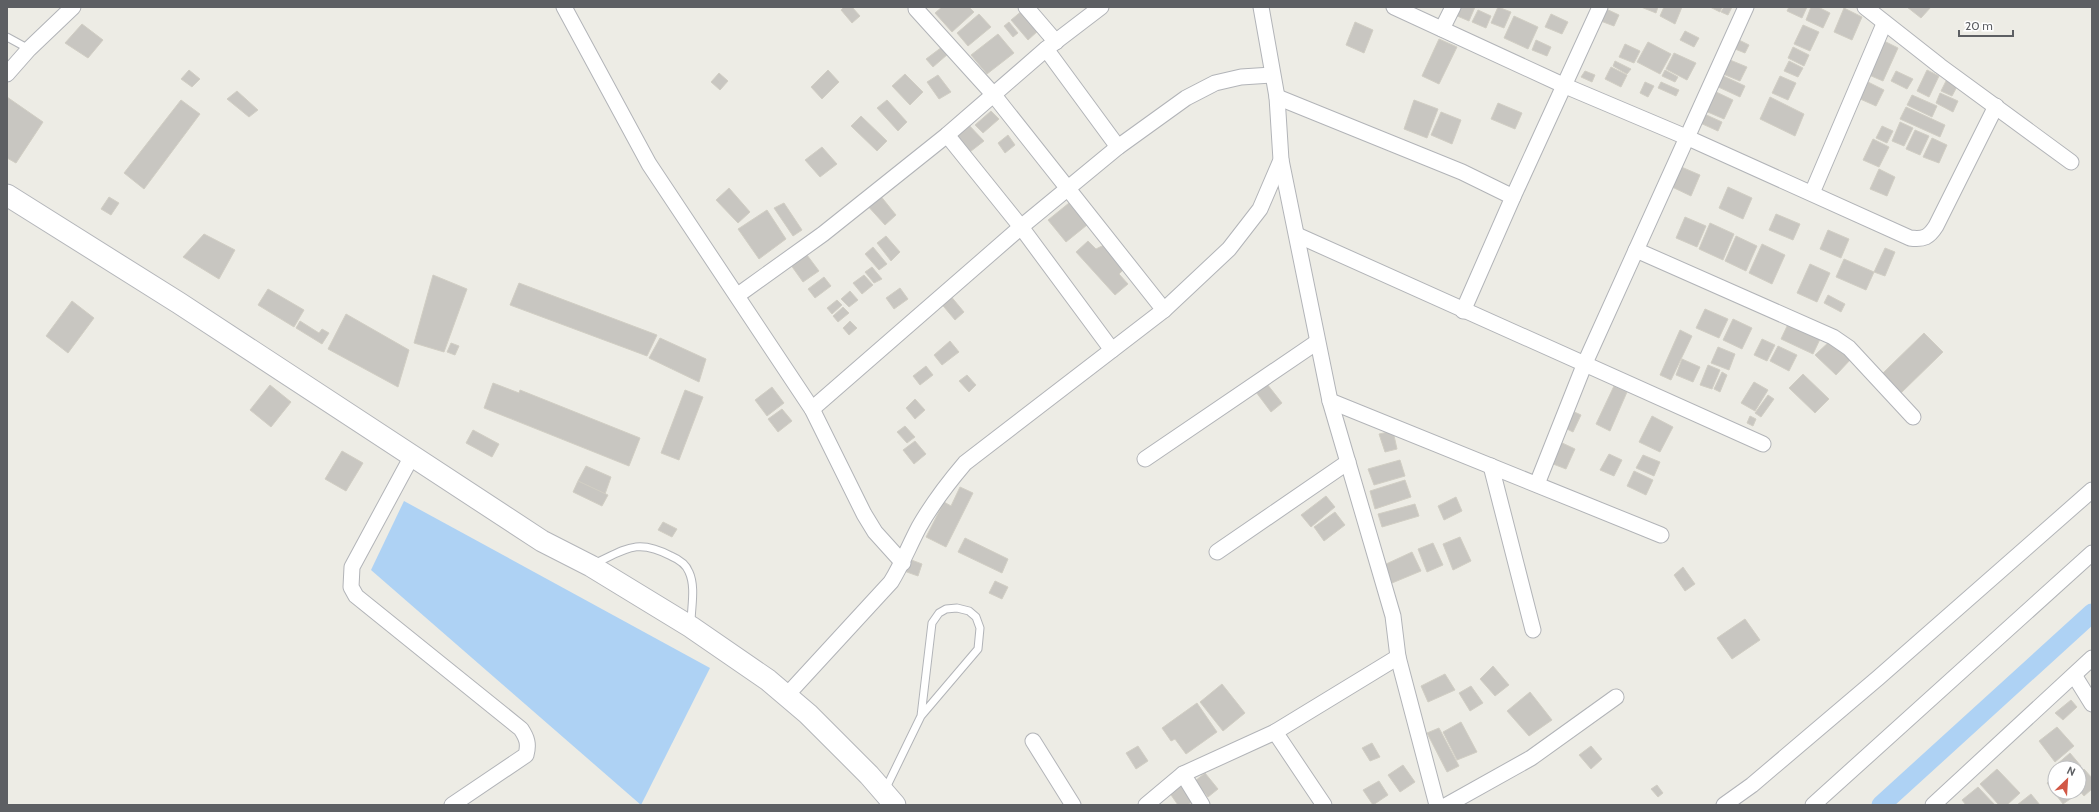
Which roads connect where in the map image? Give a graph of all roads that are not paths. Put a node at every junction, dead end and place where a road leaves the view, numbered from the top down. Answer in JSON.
{"nodes":[{"id":1,"x":73,"y":7,"type":"edge"},
{"id":2,"x":564,"y":7,"type":"edge"},
{"id":3,"x":1026,"y":7,"type":"edge"},
{"id":4,"x":1101,"y":7,"type":"edge"},
{"id":5,"x":1261,"y":7,"type":"edge"},
{"id":6,"x":1394,"y":7,"type":"edge"},
{"id":7,"x":1453,"y":7,"type":"edge"},
{"id":8,"x":1600,"y":7,"type":"edge"},
{"id":9,"x":1746,"y":7,"type":"edge"},
{"id":10,"x":1865,"y":7,"type":"edge"},
{"id":11,"x":916,"y":9,"type":"dead end"},
{"id":12,"x":1884,"y":24,"type":"junction"},
{"id":13,"x":1442,"y":29,"type":"junction"},
{"id":14,"x":7,"y":37,"type":"edge"},
{"id":15,"x":1051,"y":46,"type":"junction"},
{"id":16,"x":29,"y":50,"type":"junction"},
{"id":17,"x":7,"y":74,"type":"edge"},
{"id":18,"x":1272,"y":75,"type":"junction"},
{"id":19,"x":1563,"y":85,"type":"junction"},
{"id":20,"x":993,"y":94,"type":"junction"},
{"id":21,"x":1277,"y":97,"type":"junction"},
{"id":22,"x":1996,"y":106,"type":"junction"},
{"id":23,"x":947,"y":134,"type":"junction"},
{"id":24,"x":1686,"y":137,"type":"junction"},
{"id":25,"x":1118,"y":147,"type":"junction"},
{"id":26,"x":1281,"y":160,"type":"junction"},
{"id":27,"x":2071,"y":162,"type":"dead end"},
{"id":28,"x":1068,"y":187,"type":"junction"},
{"id":29,"x":1812,"y":193,"type":"junction"},
{"id":30,"x":7,"y":195,"type":"edge"},
{"id":31,"x":1513,"y":197,"type":"junction"},
{"id":32,"x":1021,"y":227,"type":"junction"},
{"id":33,"x":1297,"y":235,"type":"junction"},
{"id":34,"x":1636,"y":250,"type":"junction"},
{"id":35,"x":738,"y":296,"type":"junction"},
{"id":36,"x":1164,"y":310,"type":"junction"},
{"id":37,"x":1463,"y":311,"type":"junction"},
{"id":38,"x":1317,"y":342,"type":"junction"},
{"id":39,"x":1112,"y":350,"type":"junction"},
{"id":40,"x":1585,"y":363,"type":"junction"},
{"id":41,"x":1330,"y":401,"type":"junction"},
{"id":42,"x":812,"y":409,"type":"junction"},
{"id":43,"x":1913,"y":417,"type":"dead end"},
{"id":44,"x":1763,"y":444,"type":"dead end"},
{"id":45,"x":412,"y":456,"type":"junction"},
{"id":46,"x":1145,"y":459,"type":"dead end"},
{"id":47,"x":1348,"y":462,"type":"junction"},
{"id":48,"x":1491,"y":466,"type":"junction"},
{"id":49,"x":1537,"y":484,"type":"junction"},
{"id":50,"x":2092,"y":490,"type":"edge"},
{"id":51,"x":1661,"y":535,"type":"dead end"},
{"id":52,"x":1217,"y":552,"type":"dead end"},
{"id":53,"x":2092,"y":554,"type":"edge"},
{"id":54,"x":903,"y":563,"type":"junction"},
{"id":55,"x":591,"y":566,"type":"junction"},
{"id":56,"x":691,"y":627,"type":"junction"},
{"id":57,"x":1533,"y":630,"type":"dead end"},
{"id":58,"x":1398,"y":656,"type":"junction"},
{"id":59,"x":2092,"y":658,"type":"edge"},
{"id":60,"x":2074,"y":674,"type":"junction"},
{"id":61,"x":787,"y":695,"type":"junction"},
{"id":62,"x":1616,"y":697,"type":"dead end"},
{"id":63,"x":2092,"y":704,"type":"edge"},
{"id":64,"x":921,"y":716,"type":"junction"},
{"id":65,"x":1275,"y":732,"type":"junction"},
{"id":66,"x":1033,"y":741,"type":"dead end"},
{"id":67,"x":1183,"y":774,"type":"junction"},
{"id":68,"x":889,"y":799,"type":"edge"},
{"id":69,"x":452,"y":805,"type":"edge"},
{"id":70,"x":1074,"y":805,"type":"edge"},
{"id":71,"x":1146,"y":805,"type":"edge"},
{"id":72,"x":1202,"y":805,"type":"edge"},
{"id":73,"x":1324,"y":805,"type":"edge"},
{"id":74,"x":1437,"y":805,"type":"edge"},
{"id":75,"x":1447,"y":805,"type":"edge"},
{"id":76,"x":1724,"y":805,"type":"edge"},
{"id":77,"x":1813,"y":805,"type":"edge"},
{"id":78,"x":1933,"y":805,"type":"edge"}],
"edges":[{"from":1,"to":16,"type":"street"},
{"from":2,"to":35,"type":"street"},
{"from":3,"to":15,"type":"street"},
{"from":4,"to":15,"type":"street"},
{"from":5,"to":18,"type":"street"},
{"from":6,"to":13,"type":"street"},
{"from":7,"to":13,"type":"street"},
{"from":8,"to":19,"type":"street"},
{"from":9,"to":24,"type":"street"},
{"from":10,"to":12,"type":"street"},
{"from":11,"to":20,"type":"street"},
{"from":12,"to":22,"type":"street"},
{"from":12,"to":29,"type":"street"},
{"from":13,"to":19,"type":"street"},
{"from":14,"to":16,"type":"lane"},
{"from":15,"to":20,"type":"street"},
{"from":15,"to":25,"type":"street"},
{"from":16,"to":17,"type":"street"},
{"from":18,"to":21,"type":"street"},
{"from":18,"to":25,"type":"street"},
{"from":19,"to":24,"type":"street"},
{"from":19,"to":31,"type":"street"},
{"from":20,"to":23,"type":"street"},
{"from":20,"to":28,"type":"street"},
{"from":21,"to":26,"type":"street"},
{"from":21,"to":31,"type":"street"},
{"from":22,"to":27,"type":"street"},
{"from":22,"to":29,"type":"street"},
{"from":23,"to":32,"type":"street"},
{"from":23,"to":35,"type":"street"},
{"from":24,"to":29,"type":"street"},
{"from":24,"to":34,"type":"street"},
{"from":25,"to":28,"type":"street"},
{"from":26,"to":33,"type":"street"},
{"from":26,"to":36,"type":"street"},
{"from":28,"to":32,"type":"street"},
{"from":28,"to":36,"type":"street"},
{"from":30,"to":45,"type":"main road"},
{"from":31,"to":37,"type":"street"},
{"from":32,"to":39,"type":"street"},
{"from":32,"to":42,"type":"street"},
{"from":33,"to":37,"type":"street"},
{"from":33,"to":38,"type":"street"},
{"from":34,"to":40,"type":"street"},
{"from":34,"to":43,"type":"street"},
{"from":35,"to":42,"type":"street"},
{"from":36,"to":39,"type":"street"},
{"from":37,"to":40,"type":"street"},
{"from":38,"to":41,"type":"street"},
{"from":38,"to":46,"type":"street"},
{"from":39,"to":54,"type":"street"},
{"from":40,"to":44,"type":"street"},
{"from":40,"to":49,"type":"street"},
{"from":41,"to":47,"type":"street"},
{"from":41,"to":48,"type":"street"},
{"from":42,"to":54,"type":"street"},
{"from":45,"to":55,"type":"main road"},
{"from":45,"to":69,"type":"street"},
{"from":47,"to":52,"type":"street"},
{"from":47,"to":58,"type":"street"},
{"from":48,"to":49,"type":"street"},
{"from":48,"to":57,"type":"street"},
{"from":49,"to":51,"type":"street"},
{"from":50,"to":76,"type":"street"},
{"from":53,"to":77,"type":"street"},
{"from":54,"to":61,"type":"street"},
{"from":55,"to":56,"type":"main road"},
{"from":55,"to":56,"type":"lane"},
{"from":56,"to":61,"type":"main road"},
{"from":58,"to":65,"type":"street"},
{"from":58,"to":74,"type":"street"},
{"from":59,"to":60,"type":"street"},
{"from":60,"to":63,"type":"street"},
{"from":60,"to":78,"type":"street"},
{"from":61,"to":68,"type":"main road"},
{"from":62,"to":75,"type":"street"},
{"from":64,"to":64,"type":"lane"},
{"from":64,"to":68,"type":"lane"},
{"from":65,"to":67,"type":"street"},
{"from":65,"to":73,"type":"street"},
{"from":66,"to":70,"type":"street"},
{"from":67,"to":71,"type":"street"},
{"from":67,"to":72,"type":"street"}]}
